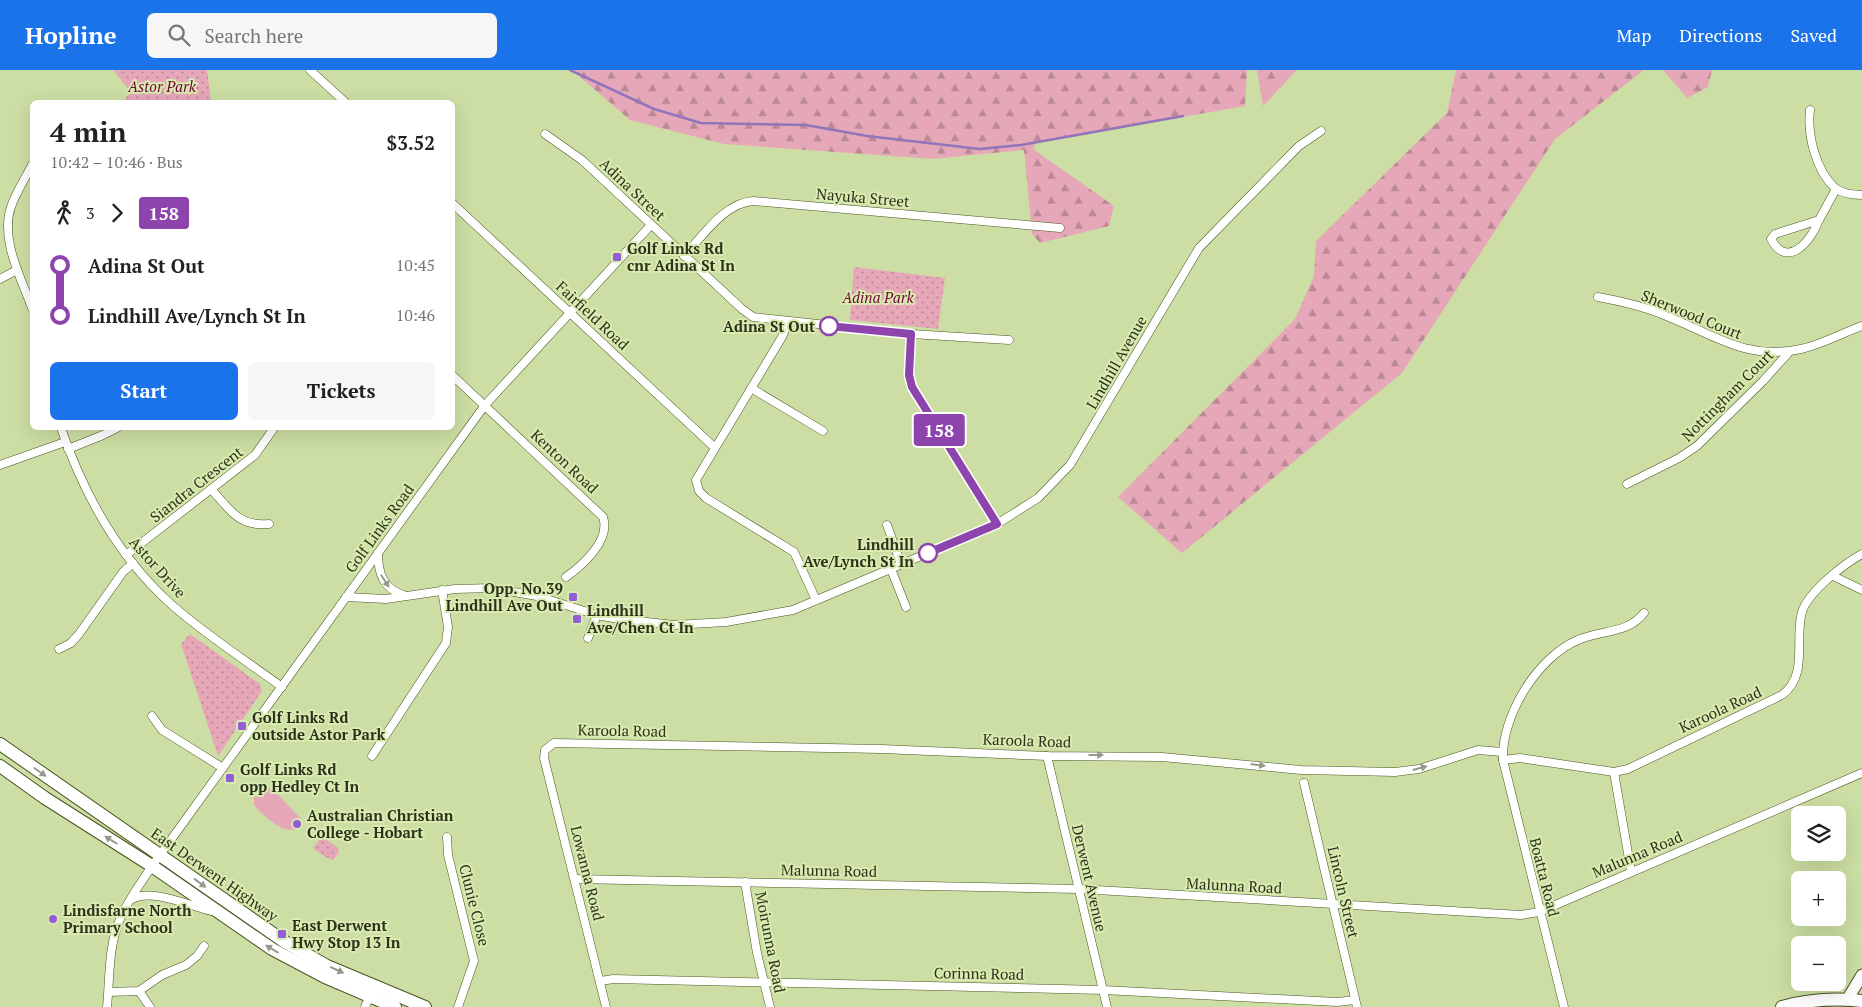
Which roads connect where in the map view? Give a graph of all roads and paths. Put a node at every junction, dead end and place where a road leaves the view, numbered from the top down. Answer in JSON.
{"nodes":[{"id":1,"x":310,"y":70,"type":"edge"},
{"id":2,"x":343,"y":100,"type":"edge"},
{"id":3,"x":1810,"y":110,"type":"dead end"},
{"id":4,"x":1320,"y":131,"type":"dead end"},
{"id":5,"x":545,"y":134,"type":"dead end"},
{"id":6,"x":30,"y":169,"type":"edge"},
{"id":7,"x":1836,"y":189,"type":"junction"},
{"id":8,"x":1862,"y":195,"type":"edge"},
{"id":9,"x":455,"y":206,"type":"edge"},
{"id":10,"x":1819,"y":220,"type":"junction"},
{"id":11,"x":651,"y":225,"type":"junction"},
{"id":12,"x":1060,"y":228,"type":"dead end"},
{"id":13,"x":684,"y":256,"type":"junction"},
{"id":14,"x":18,"y":270,"type":"junction"},
{"id":15,"x":0,"y":278,"type":"edge"},
{"id":16,"x":1598,"y":297,"type":"dead end"},
{"id":17,"x":30,"y":303,"type":"edge"},
{"id":18,"x":570,"y":312,"type":"junction"},
{"id":19,"x":788,"y":322,"type":"junction"},
{"id":20,"x":1862,"y":326,"type":"edge"},
{"id":21,"x":911,"y":334,"type":"junction"},
{"id":22,"x":1009,"y":340,"type":"dead end"},
{"id":23,"x":1790,"y":351,"type":"junction"},
{"id":24,"x":455,"y":378,"type":"edge"},
{"id":25,"x":751,"y":388,"type":"junction"},
{"id":26,"x":485,"y":405,"type":"junction"},
{"id":27,"x":62,"y":430,"type":"edge"},
{"id":28,"x":114,"y":430,"type":"edge"},
{"id":29,"x":273,"y":430,"type":"edge"},
{"id":30,"x":823,"y":431,"type":"dead end"},
{"id":31,"x":67,"y":445,"type":"junction"},
{"id":32,"x":714,"y":447,"type":"junction"},
{"id":33,"x":0,"y":465,"type":"edge"},
{"id":34,"x":1627,"y":484,"type":"dead end"},
{"id":35,"x":212,"y":490,"type":"junction"},
{"id":36,"x":269,"y":524,"type":"dead end"},
{"id":37,"x":997,"y":524,"type":"junction"},
{"id":38,"x":887,"y":525,"type":"dead end"},
{"id":39,"x":378,"y":552,"type":"junction"},
{"id":40,"x":1862,"y":554,"type":"edge"},
{"id":41,"x":126,"y":555,"type":"junction"},
{"id":42,"x":132,"y":563,"type":"junction"},
{"id":43,"x":901,"y":564,"type":"junction"},
{"id":44,"x":891,"y":569,"type":"junction"},
{"id":45,"x":1833,"y":576,"type":"junction"},
{"id":46,"x":566,"y":577,"type":"dead end"},
{"id":47,"x":442,"y":590,"type":"junction"},
{"id":48,"x":1862,"y":590,"type":"edge"},
{"id":49,"x":346,"y":597,"type":"junction"},
{"id":50,"x":409,"y":597,"type":"junction"},
{"id":51,"x":816,"y":600,"type":"junction"},
{"id":52,"x":906,"y":607,"type":"dead end"},
{"id":53,"x":1644,"y":613,"type":"dead end"},
{"id":54,"x":597,"y":616,"type":"junction"},
{"id":55,"x":588,"y":638,"type":"dead end"},
{"id":56,"x":59,"y":649,"type":"dead end"},
{"id":57,"x":282,"y":687,"type":"junction"},
{"id":58,"x":152,"y":716,"type":"dead end"},
{"id":59,"x":0,"y":744,"type":"edge"},
{"id":60,"x":548,"y":746,"type":"joint"},
{"id":61,"x":372,"y":756,"type":"dead end"},
{"id":62,"x":1047,"y":756,"type":"junction"},
{"id":63,"x":1502,"y":756,"type":"junction"},
{"id":64,"x":0,"y":766,"type":"edge"},
{"id":65,"x":222,"y":768,"type":"junction"},
{"id":66,"x":1614,"y":772,"type":"junction"},
{"id":67,"x":1862,"y":773,"type":"edge"},
{"id":68,"x":1304,"y":784,"type":"dead end"},
{"id":69,"x":447,"y":837,"type":"dead end"},
{"id":70,"x":161,"y":854,"type":"junction"},
{"id":71,"x":152,"y":866,"type":"junction"},
{"id":72,"x":1631,"y":871,"type":"junction"},
{"id":73,"x":575,"y":879,"type":"junction"},
{"id":74,"x":745,"y":882,"type":"junction"},
{"id":75,"x":1079,"y":889,"type":"junction"},
{"id":76,"x":130,"y":900,"type":"junction"},
{"id":77,"x":1332,"y":904,"type":"junction"},
{"id":78,"x":1539,"y":912,"type":"junction"},
{"id":79,"x":219,"y":913,"type":"junction"},
{"id":80,"x":204,"y":946,"type":"dead end"},
{"id":81,"x":1862,"y":975,"type":"edge"},
{"id":82,"x":601,"y":981,"type":"junction"},
{"id":83,"x":764,"y":982,"type":"junction"},
{"id":84,"x":1103,"y":990,"type":"junction"},
{"id":85,"x":139,"y":991,"type":"junction"},
{"id":86,"x":109,"y":992,"type":"junction"},
{"id":87,"x":369,"y":997,"type":"edge"},
{"id":88,"x":1854,"y":1002,"type":"edge"},
{"id":89,"x":1356,"y":1003,"type":"edge"},
{"id":90,"x":108,"y":1007,"type":"edge"},
{"id":91,"x":150,"y":1007,"type":"edge"},
{"id":92,"x":395,"y":1007,"type":"edge"},
{"id":93,"x":425,"y":1007,"type":"edge"},
{"id":94,"x":458,"y":1007,"type":"edge"},
{"id":95,"x":606,"y":1007,"type":"edge"},
{"id":96,"x":770,"y":1007,"type":"edge"},
{"id":97,"x":1107,"y":1007,"type":"edge"},
{"id":98,"x":1564,"y":1007,"type":"edge"},
{"id":99,"x":1782,"y":1007,"type":"edge"}],
"edges":[{"from":1,"to":2,"type":"street"},
{"from":3,"to":7,"type":"street"},
{"from":4,"to":37,"type":"street","name":"Lindhill Avenue"},
{"from":5,"to":11,"type":"street","name":"Adina Street"},
{"from":6,"to":14,"type":"street"},
{"from":7,"to":8,"type":"street"},
{"from":7,"to":10,"type":"street"},
{"from":9,"to":18,"type":"street","name":"Fairfield Road"},
{"from":10,"to":10,"type":"street"},
{"from":11,"to":13,"type":"street","name":"Adina Street"},
{"from":11,"to":18,"type":"street","name":"Golf Links Road"},
{"from":12,"to":13,"type":"street","name":"Nayuka Street"},
{"from":13,"to":19,"type":"street","name":"Adina Street"},
{"from":14,"to":15,"type":"street"},
{"from":14,"to":17,"type":"street"},
{"from":16,"to":23,"type":"street","name":"Sherwood Court"},
{"from":18,"to":26,"type":"street","name":"Golf Links Road"},
{"from":18,"to":32,"type":"street","name":"Fairfield Road"},
{"from":19,"to":21,"type":"street","name":"Adina Street"},
{"from":19,"to":25,"type":"street"},
{"from":20,"to":23,"type":"street","name":"Sherwood Court"},
{"from":21,"to":22,"type":"street","name":"Adina Street"},
{"from":21,"to":37,"type":"street"},
{"from":23,"to":34,"type":"street","name":"Nottingham Court"},
{"from":24,"to":26,"type":"street","name":"Kenton Road"},
{"from":25,"to":30,"type":"street"},
{"from":25,"to":32,"type":"street"},
{"from":26,"to":39,"type":"street","name":"Golf Links Road"},
{"from":26,"to":46,"type":"street","name":"Kenton Road"},
{"from":27,"to":31,"type":"street","name":"Astor Drive"},
{"from":28,"to":31,"type":"street"},
{"from":29,"to":35,"type":"street","name":"Siandra Crescent"},
{"from":31,"to":33,"type":"street"},
{"from":31,"to":41,"type":"street","name":"Astor Drive"},
{"from":32,"to":51,"type":"street"},
{"from":35,"to":36,"type":"street"},
{"from":35,"to":41,"type":"street","name":"Siandra Crescent"},
{"from":37,"to":43,"type":"street","name":"Lindhill Avenue"},
{"from":38,"to":43,"type":"street"},
{"from":39,"to":49,"type":"street","name":"Golf Links Road"},
{"from":39,"to":50,"type":"street","one_way":true},
{"from":40,"to":45,"type":"street","name":"Karoola Road"},
{"from":41,"to":42,"type":"street","name":"Astor Drive"},
{"from":42,"to":56,"type":"street"},
{"from":42,"to":57,"type":"street","name":"Astor Drive"},
{"from":43,"to":44,"type":"street","name":"Lindhill Avenue"},
{"from":44,"to":51,"type":"street","name":"Lindhill Avenue"},
{"from":44,"to":52,"type":"street"},
{"from":45,"to":48,"type":"street"},
{"from":45,"to":66,"type":"street","name":"Karoola Road"},
{"from":47,"to":50,"type":"street","name":"Lindhill Avenue"},
{"from":47,"to":54,"type":"street","name":"Lindhill Avenue"},
{"from":47,"to":61,"type":"street"},
{"from":49,"to":50,"type":"street","name":"Lindhill Avenue"},
{"from":49,"to":57,"type":"street","name":"Golf Links Road"},
{"from":51,"to":54,"type":"street","name":"Lindhill Avenue"},
{"from":53,"to":63,"type":"street"},
{"from":54,"to":55,"type":"street"},
{"from":57,"to":65,"type":"street","name":"Golf Links Road"},
{"from":58,"to":65,"type":"street"},
{"from":59,"to":70,"type":"main road","name":"East Derwent Highway","one_way":true},
{"from":60,"to":62,"type":"street","name":"Karoola Road"},
{"from":60,"to":73,"type":"street","name":"Lowanna Road"},
{"from":62,"to":63,"type":"street","name":"Karoola Road","one_way":true},
{"from":62,"to":75,"type":"street","name":"Derwent Avenue"},
{"from":63,"to":66,"type":"street","name":"Karoola Road"},
{"from":63,"to":78,"type":"street","name":"Boatta Road"},
{"from":71,"to":64,"type":"main road","name":"East Derwent Highway","one_way":true},
{"from":65,"to":70,"type":"street","name":"Golf Links Road"},
{"from":66,"to":72,"type":"street"},
{"from":67,"to":72,"type":"street","name":"Malunna Road"},
{"from":68,"to":77,"type":"street","name":"Lincoln Street"},
{"from":69,"to":94,"type":"street","name":"Clunie Close"},
{"from":70,"to":71,"type":"street","name":"Golf Links Road"},
{"from":70,"to":87,"type":"main road","name":"East Derwent Highway","one_way":true},
{"from":71,"to":76,"type":"street"},
{"from":71,"to":79,"type":"main road","name":"East Derwent Highway"},
{"from":72,"to":78,"type":"street","name":"Malunna Road"},
{"from":73,"to":74,"type":"street","name":"Malunna Road"},
{"from":73,"to":82,"type":"street","name":"Lowanna Road"},
{"from":74,"to":75,"type":"street","name":"Malunna Road"},
{"from":74,"to":83,"type":"street","name":"Moirunna Road"},
{"from":75,"to":77,"type":"street","name":"Malunna Road"},
{"from":75,"to":84,"type":"street","name":"Derwent Avenue"},
{"from":76,"to":79,"type":"street"},
{"from":76,"to":86,"type":"street"},
{"from":77,"to":78,"type":"street","name":"Malunna Road"},
{"from":77,"to":89,"type":"street","name":"Lincoln Street"},
{"from":78,"to":98,"type":"street","name":"Boatta Road"},
{"from":87,"to":79,"type":"main road","name":"East Derwent Highway","one_way":true},
{"from":80,"to":85,"type":"street"},
{"from":81,"to":88,"type":"main road"},
{"from":82,"to":83,"type":"street","name":"Corinna Road"},
{"from":82,"to":95,"type":"street","name":"Lowanna Road"},
{"from":83,"to":84,"type":"street","name":"Corinna Road"},
{"from":83,"to":96,"type":"street","name":"Moirunna Road"},
{"from":84,"to":89,"type":"street","name":"Corinna Road"},
{"from":84,"to":97,"type":"street","name":"Derwent Avenue"},
{"from":85,"to":86,"type":"street"},
{"from":85,"to":91,"type":"street"},
{"from":86,"to":90,"type":"street"},
{"from":87,"to":92,"type":"main road","name":"East Derwent Highway"},
{"from":87,"to":93,"type":"main road","name":"East Derwent Highway"},
{"from":88,"to":99,"type":"main road"}]}
